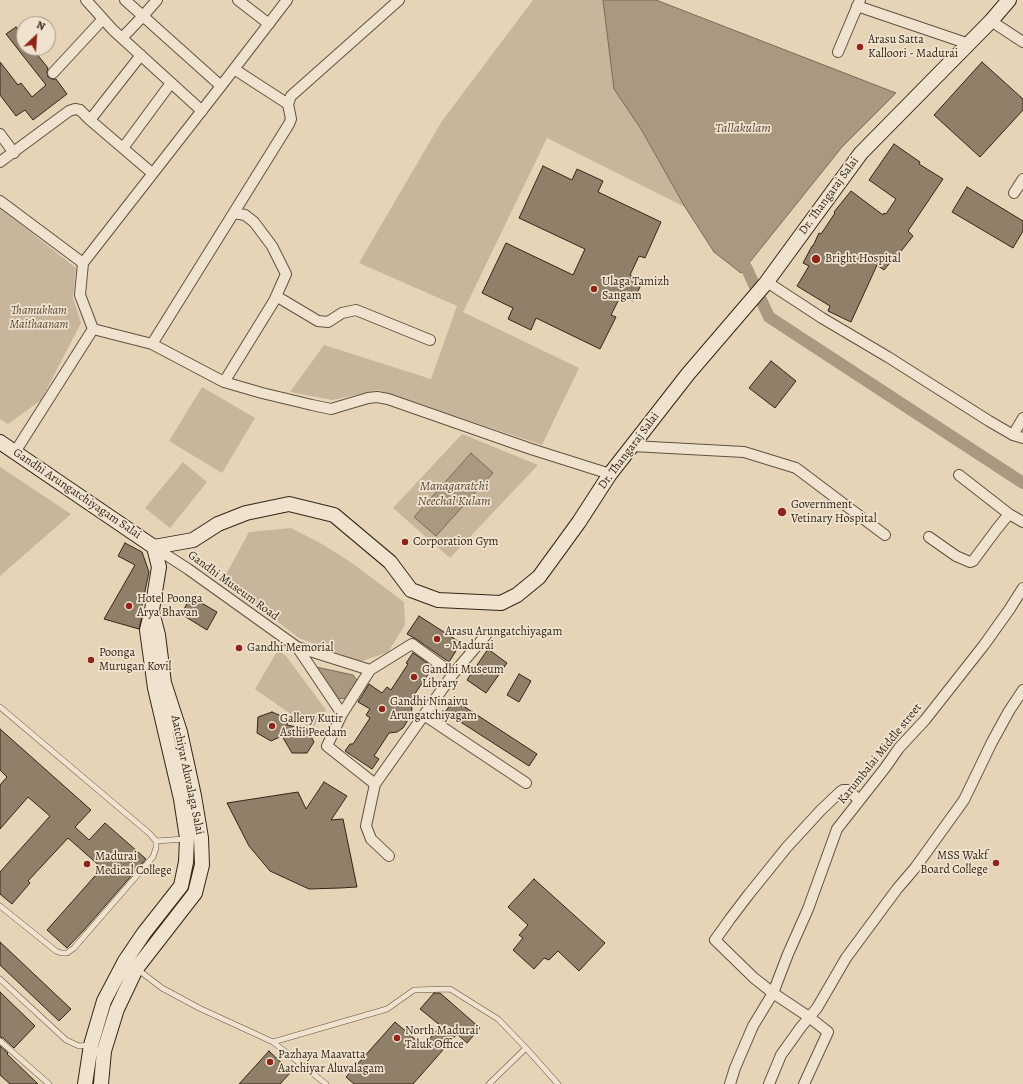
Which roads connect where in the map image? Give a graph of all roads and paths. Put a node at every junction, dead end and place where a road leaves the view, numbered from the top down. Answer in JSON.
{"nodes":[{"id":1,"x":86,"y":0,"type":"edge"},
{"id":2,"x":125,"y":0,"type":"edge"},
{"id":3,"x":157,"y":0,"type":"edge"},
{"id":4,"x":238,"y":0,"type":"edge"},
{"id":5,"x":287,"y":0,"type":"edge"},
{"id":6,"x":399,"y":0,"type":"edge"},
{"id":7,"x":1009,"y":0,"type":"edge"},
{"id":8,"x":859,"y":3,"type":"edge"},
{"id":9,"x":144,"y":16,"type":"junction"},
{"id":10,"x":104,"y":19,"type":"junction"},
{"id":11,"x":991,"y":21,"type":"junction"},
{"id":12,"x":269,"y":24,"type":"junction"},
{"id":13,"x":122,"y":38,"type":"junction"},
{"id":14,"x":1023,"y":42,"type":"edge"},
{"id":15,"x":969,"y":44,"type":"junction"},
{"id":16,"x":838,"y":52,"type":"dead end"},
{"id":17,"x":141,"y":55,"type":"junction"},
{"id":18,"x":234,"y":69,"type":"junction"},
{"id":19,"x":54,"y":73,"type":"dead end"},
{"id":20,"x":172,"y":83,"type":"junction"},
{"id":21,"x":221,"y":86,"type":"junction"},
{"id":22,"x":288,"y":104,"type":"junction"},
{"id":23,"x":202,"y":111,"type":"junction"},
{"id":24,"x":90,"y":120,"type":"junction"},
{"id":25,"x":0,"y":134,"type":"edge"},
{"id":26,"x":123,"y":148,"type":"junction"},
{"id":27,"x":14,"y":153,"type":"junction"},
{"id":28,"x":0,"y":162,"type":"edge"},
{"id":29,"x":152,"y":173,"type":"junction"},
{"id":30,"x":1023,"y":179,"type":"edge"},
{"id":31,"x":1014,"y":193,"type":"dead end"},
{"id":32,"x":0,"y":201,"type":"edge"},
{"id":33,"x":234,"y":213,"type":"junction"},
{"id":34,"x":82,"y":263,"type":"junction"},
{"id":35,"x":766,"y":282,"type":"junction"},
{"id":36,"x":276,"y":296,"type":"junction"},
{"id":37,"x":93,"y":328,"type":"junction"},
{"id":38,"x":430,"y":340,"type":"dead end"},
{"id":39,"x":152,"y":344,"type":"junction"},
{"id":40,"x":224,"y":382,"type":"junction"},
{"id":41,"x":1023,"y":418,"type":"edge"},
{"id":42,"x":1013,"y":435,"type":"junction"},
{"id":43,"x":1023,"y":438,"type":"edge"},
{"id":44,"x":0,"y":442,"type":"edge"},
{"id":45,"x":632,"y":446,"type":"junction"},
{"id":46,"x":15,"y":452,"type":"junction"},
{"id":47,"x":610,"y":474,"type":"junction"},
{"id":48,"x":959,"y":476,"type":"dead end"},
{"id":49,"x":1009,"y":514,"type":"junction"},
{"id":50,"x":1023,"y":522,"type":"edge"},
{"id":51,"x":885,"y":535,"type":"dead end"},
{"id":52,"x":929,"y":536,"type":"dead end"},
{"id":53,"x":154,"y":547,"type":"junction"},
{"id":54,"x":1023,"y":588,"type":"edge"},
{"id":55,"x":486,"y":635,"type":"dead end"},
{"id":56,"x":296,"y":647,"type":"junction"},
{"id":57,"x":370,"y":670,"type":"junction"},
{"id":58,"x":453,"y":674,"type":"junction"},
{"id":59,"x":1023,"y":690,"type":"edge"},
{"id":60,"x":0,"y":707,"type":"edge"},
{"id":61,"x":342,"y":714,"type":"junction"},
{"id":62,"x":424,"y":715,"type":"junction"},
{"id":63,"x":526,"y":783,"type":"dead end"},
{"id":64,"x":375,"y":784,"type":"junction"},
{"id":65,"x":859,"y":800,"type":"junction"},
{"id":66,"x":194,"y":838,"type":"junction"},
{"id":67,"x":156,"y":841,"type":"junction"},
{"id":68,"x":389,"y":856,"type":"dead end"},
{"id":69,"x":0,"y":906,"type":"edge"},
{"id":70,"x":130,"y":965,"type":"junction"},
{"id":71,"x":0,"y":979,"type":"edge"},
{"id":72,"x":773,"y":993,"type":"junction"},
{"id":73,"x":809,"y":1017,"type":"junction"},
{"id":74,"x":0,"y":1041,"type":"edge"},
{"id":75,"x":273,"y":1042,"type":"junction"},
{"id":76,"x":91,"y":1046,"type":"junction"},
{"id":77,"x":526,"y":1048,"type":"junction"},
{"id":78,"x":49,"y":1084,"type":"edge"},
{"id":79,"x":85,"y":1084,"type":"edge"},
{"id":80,"x":101,"y":1084,"type":"edge"},
{"id":81,"x":326,"y":1084,"type":"edge"},
{"id":82,"x":489,"y":1084,"type":"edge"},
{"id":83,"x":558,"y":1084,"type":"edge"},
{"id":84,"x":730,"y":1084,"type":"edge"},
{"id":85,"x":769,"y":1084,"type":"edge"},
{"id":86,"x":804,"y":1084,"type":"edge"}],
"edges":[{"from":1,"to":10,"type":"street"},
{"from":2,"to":9,"type":"street"},
{"from":3,"to":9,"type":"street"},
{"from":4,"to":12,"type":"street"},
{"from":5,"to":12,"type":"street"},
{"from":6,"to":22,"type":"street"},
{"from":7,"to":11,"type":"street","name":"Dr. Thangaraj Salai"},
{"from":8,"to":15,"type":"street"},
{"from":8,"to":16,"type":"street"},
{"from":9,"to":13,"type":"street"},
{"from":9,"to":21,"type":"street"},
{"from":10,"to":13,"type":"street"},
{"from":10,"to":19,"type":"street"},
{"from":11,"to":14,"type":"street"},
{"from":11,"to":15,"type":"street","name":"Dr. Thangaraj Salai"},
{"from":12,"to":18,"type":"street"},
{"from":13,"to":17,"type":"street"},
{"from":15,"to":35,"type":"street","name":"Dr. Thangaraj Salai"},
{"from":17,"to":20,"type":"street"},
{"from":17,"to":24,"type":"street"},
{"from":18,"to":21,"type":"street"},
{"from":18,"to":22,"type":"street"},
{"from":20,"to":23,"type":"street"},
{"from":20,"to":26,"type":"street"},
{"from":21,"to":23,"type":"street"},
{"from":22,"to":33,"type":"street"},
{"from":23,"to":29,"type":"street"},
{"from":24,"to":26,"type":"street"},
{"from":24,"to":27,"type":"street"},
{"from":25,"to":27,"type":"street"},
{"from":26,"to":29,"type":"street"},
{"from":27,"to":28,"type":"street"},
{"from":29,"to":34,"type":"street"},
{"from":30,"to":31,"type":"street"},
{"from":32,"to":34,"type":"street"},
{"from":33,"to":36,"type":"street"},
{"from":33,"to":39,"type":"street"},
{"from":34,"to":37,"type":"street"},
{"from":35,"to":42,"type":"street"},
{"from":35,"to":45,"type":"street","name":"Dr. Thangaraj Salai"},
{"from":36,"to":38,"type":"street"},
{"from":36,"to":40,"type":"street"},
{"from":37,"to":39,"type":"street"},
{"from":37,"to":46,"type":"street"},
{"from":39,"to":40,"type":"street"},
{"from":40,"to":47,"type":"street"},
{"from":41,"to":42,"type":"street"},
{"from":42,"to":43,"type":"street"},
{"from":44,"to":46,"type":"street","name":"Gandhi Arungatchiyagam Salai"},
{"from":45,"to":47,"type":"street","name":"Dr. Thangaraj Salai"},
{"from":45,"to":51,"type":"street"},
{"from":46,"to":53,"type":"street","name":"Gandhi Arungatchiyagam Salai"},
{"from":47,"to":53,"type":"street","name":"Dr. Thangaraj Salai"},
{"from":48,"to":49,"type":"street"},
{"from":49,"to":50,"type":"street"},
{"from":49,"to":52,"type":"street"},
{"from":53,"to":56,"type":"street","name":"Gandhi Museum Road"},
{"from":53,"to":66,"type":"street","name":"Aatchiyar Aluvalaga Salai"},
{"from":54,"to":65,"type":"street","name":"Karumbalai Middle street"},
{"from":55,"to":58,"type":"street"},
{"from":56,"to":57,"type":"street","name":"Gandhi Museum Road"},
{"from":56,"to":61,"type":"street","name":"Gandhi Museum Road"},
{"from":57,"to":58,"type":"street"},
{"from":57,"to":61,"type":"street"},
{"from":58,"to":62,"type":"street"},
{"from":59,"to":73,"type":"street"},
{"from":60,"to":67,"type":"lane"},
{"from":61,"to":64,"type":"street"},
{"from":62,"to":63,"type":"street"},
{"from":62,"to":64,"type":"street"},
{"from":64,"to":68,"type":"street"},
{"from":65,"to":72,"type":"street","name":"Karumbalai Middle street"},
{"from":65,"to":72,"type":"street"},
{"from":66,"to":67,"type":"lane"},
{"from":66,"to":70,"type":"street","name":"Aatchiyar Aluvalaga Salai"},
{"from":67,"to":69,"type":"lane"},
{"from":70,"to":75,"type":"lane"},
{"from":70,"to":76,"type":"street","name":"Aatchiyar Aluvalaga Salai"},
{"from":70,"to":80,"type":"street","name":"Aatchiyar Aluvalaga Salai"},
{"from":71,"to":76,"type":"lane"},
{"from":72,"to":73,"type":"street"},
{"from":72,"to":84,"type":"street","name":"Karumbalai Middle street"},
{"from":73,"to":85,"type":"street"},
{"from":73,"to":86,"type":"street"},
{"from":74,"to":78,"type":"lane"},
{"from":75,"to":77,"type":"lane"},
{"from":75,"to":81,"type":"lane"},
{"from":76,"to":79,"type":"street","name":"Aatchiyar Aluvalaga Salai"},
{"from":77,"to":82,"type":"lane"},
{"from":77,"to":83,"type":"lane"}]}
